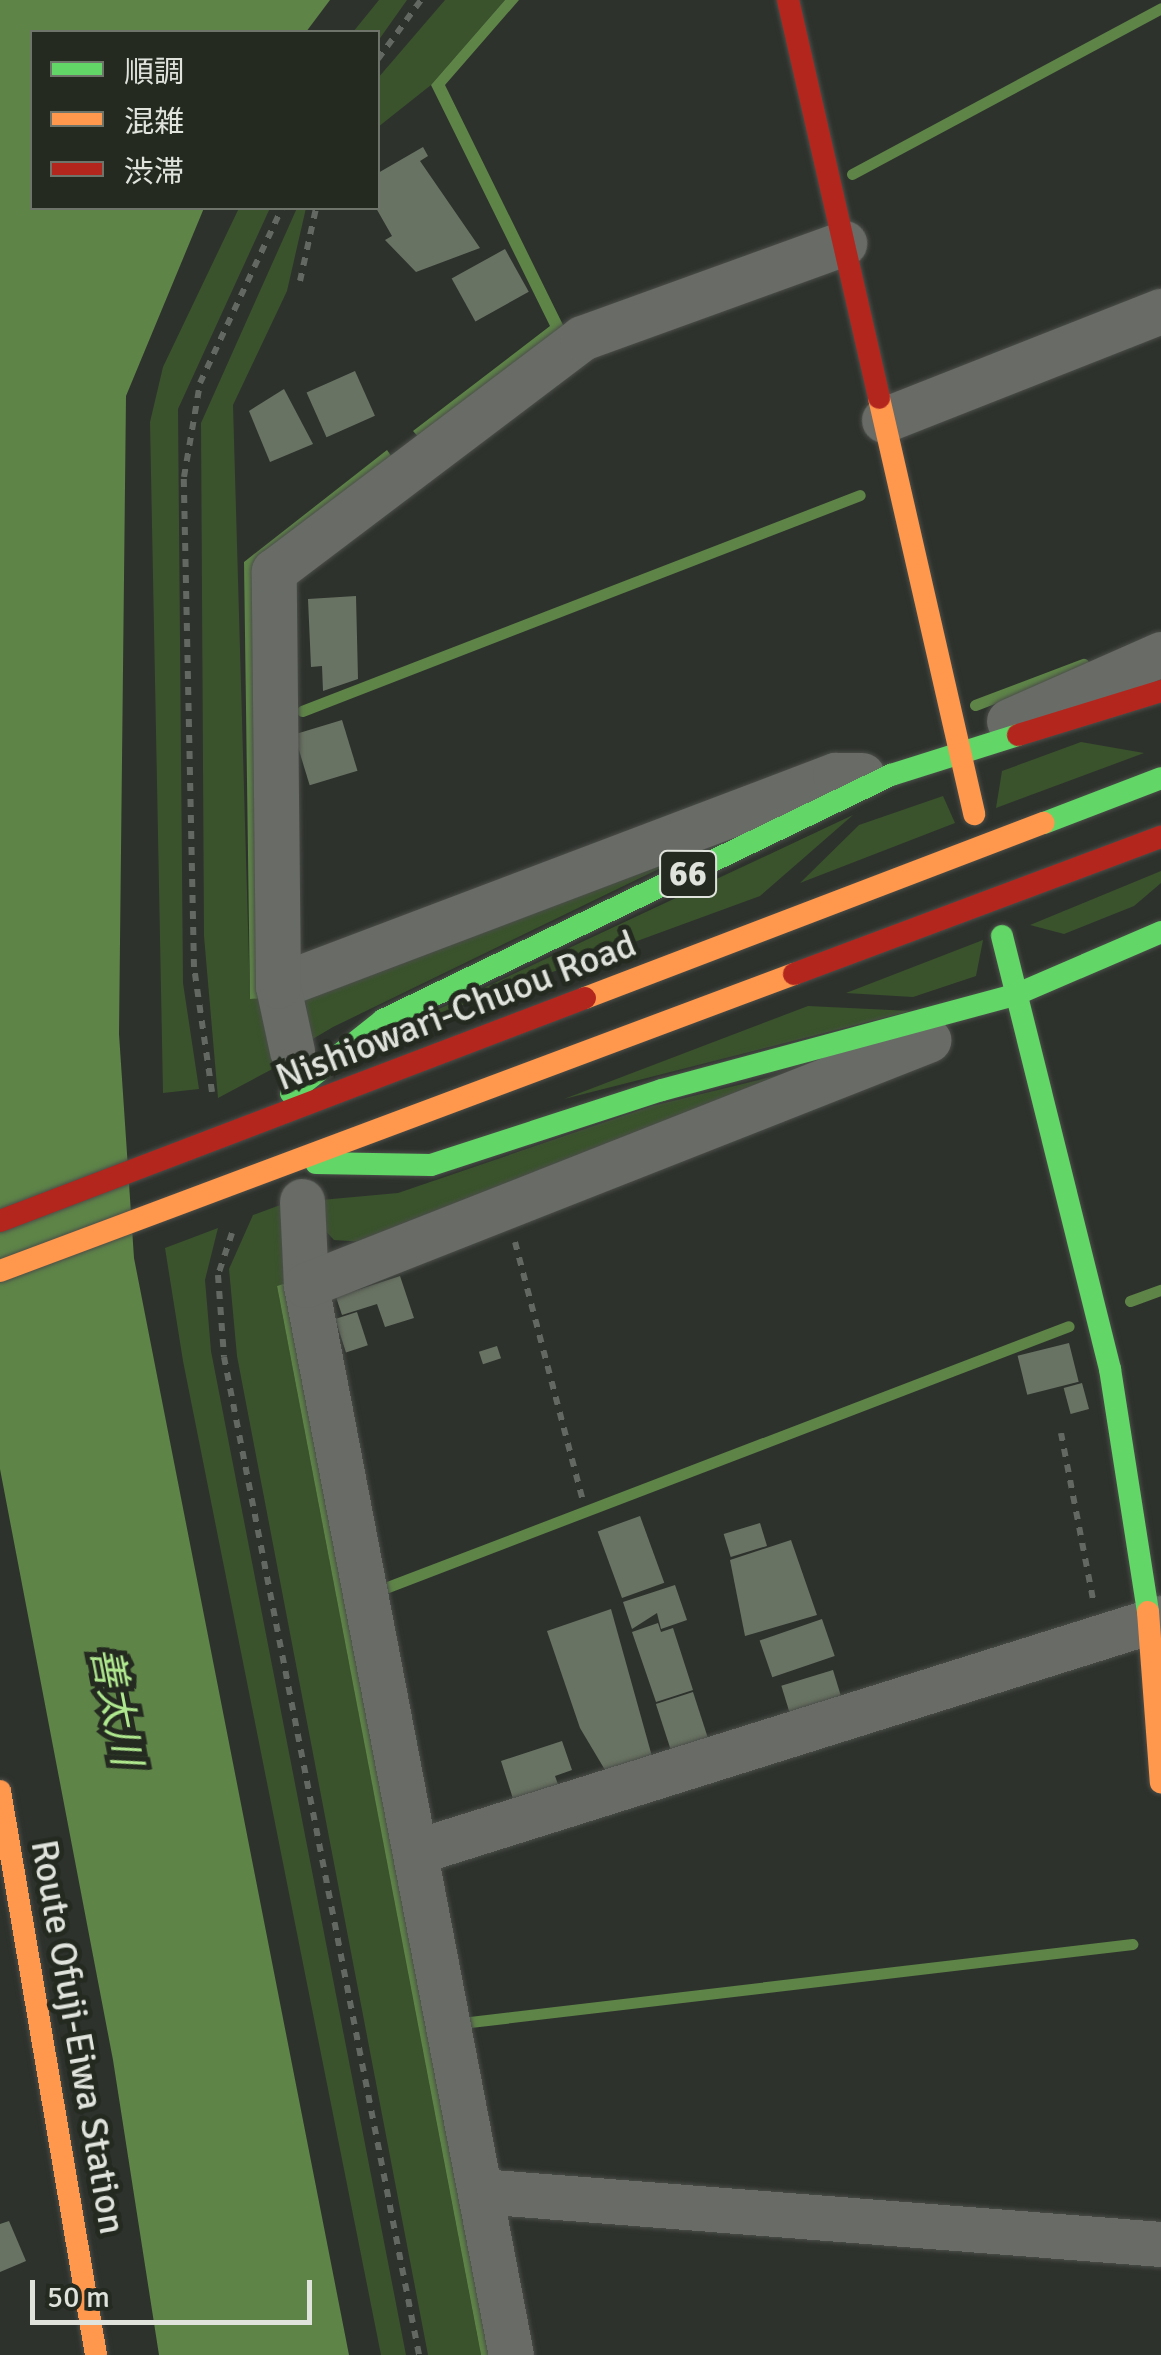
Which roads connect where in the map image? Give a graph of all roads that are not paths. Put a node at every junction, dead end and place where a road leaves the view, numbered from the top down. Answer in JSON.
{"nodes":[{"id":1,"x":788,"y":0,"type":"edge"},
{"id":2,"x":844,"y":243,"type":"junction"},
{"id":3,"x":1161,"y":311,"type":"edge"},
{"id":4,"x":884,"y":420,"type":"junction"},
{"id":5,"x":1161,"y":654,"type":"edge"},
{"id":6,"x":1161,"y":691,"type":"edge"},
{"id":7,"x":959,"y":747,"type":"junction"},
{"id":8,"x":891,"y":775,"type":"junction"},
{"id":9,"x":1161,"y":778,"type":"edge"},
{"id":10,"x":974,"y":814,"type":"dead end"},
{"id":11,"x":1161,"y":837,"type":"edge"},
{"id":12,"x":1161,"y":932,"type":"edge"},
{"id":13,"x":1002,"y":936,"type":"dead end"},
{"id":14,"x":1161,"y":958,"type":"edge"},
{"id":15,"x":278,"y":986,"type":"junction"},
{"id":16,"x":1017,"y":999,"type":"junction"},
{"id":17,"x":292,"y":1051,"type":"dead end"},
{"id":18,"x":249,"y":1126,"type":"junction"},
{"id":19,"x":295,"y":1182,"type":"junction"},
{"id":20,"x":0,"y":1221,"type":"edge"},
{"id":21,"x":0,"y":1271,"type":"edge"},
{"id":22,"x":306,"y":1284,"type":"junction"},
{"id":23,"x":1155,"y":1621,"type":"edge"},
{"id":24,"x":1161,"y":1783,"type":"edge"},
{"id":25,"x":0,"y":1791,"type":"edge"},
{"id":26,"x":415,"y":1852,"type":"junction"},
{"id":27,"x":480,"y":2192,"type":"junction"},
{"id":28,"x":1161,"y":2244,"type":"edge"},
{"id":29,"x":96,"y":2355,"type":"edge"},
{"id":30,"x":511,"y":2355,"type":"edge"}],
"edges":[{"from":1,"to":2,"type":"main road"},
{"from":2,"to":4,"type":"main road"},
{"from":2,"to":15,"type":"street"},
{"from":3,"to":4,"type":"street"},
{"from":4,"to":7,"type":"main road"},
{"from":5,"to":7,"type":"street"},
{"from":6,"to":7,"type":"main road","number":"66"},
{"from":7,"to":8,"type":"main road","number":"66"},
{"from":7,"to":10,"type":"main road"},
{"from":8,"to":15,"type":"street"},
{"from":8,"to":18,"type":"main road","number":"66"},
{"from":9,"to":18,"type":"main road","name":"Nishiowari-Chuou Road","number":"66"},
{"from":11,"to":19,"type":"main road"},
{"from":12,"to":16,"type":"main road"},
{"from":13,"to":16,"type":"main road"},
{"from":14,"to":16,"type":"street"},
{"from":15,"to":17,"type":"street"},
{"from":16,"to":19,"type":"main road"},
{"from":16,"to":22,"type":"street"},
{"from":16,"to":23,"type":"main road"},
{"from":18,"to":20,"type":"main road","name":"Nishiowari-Chuou Road","number":"66"},
{"from":19,"to":21,"type":"main road"},
{"from":19,"to":22,"type":"street"},
{"from":22,"to":26,"type":"street"},
{"from":23,"to":24,"type":"main road"},
{"from":23,"to":26,"type":"street"},
{"from":25,"to":29,"type":"main road","name":"Route Ofuji-Eiwa Station"},
{"from":26,"to":27,"type":"street"},
{"from":27,"to":28,"type":"street"},
{"from":27,"to":30,"type":"street"}]}
